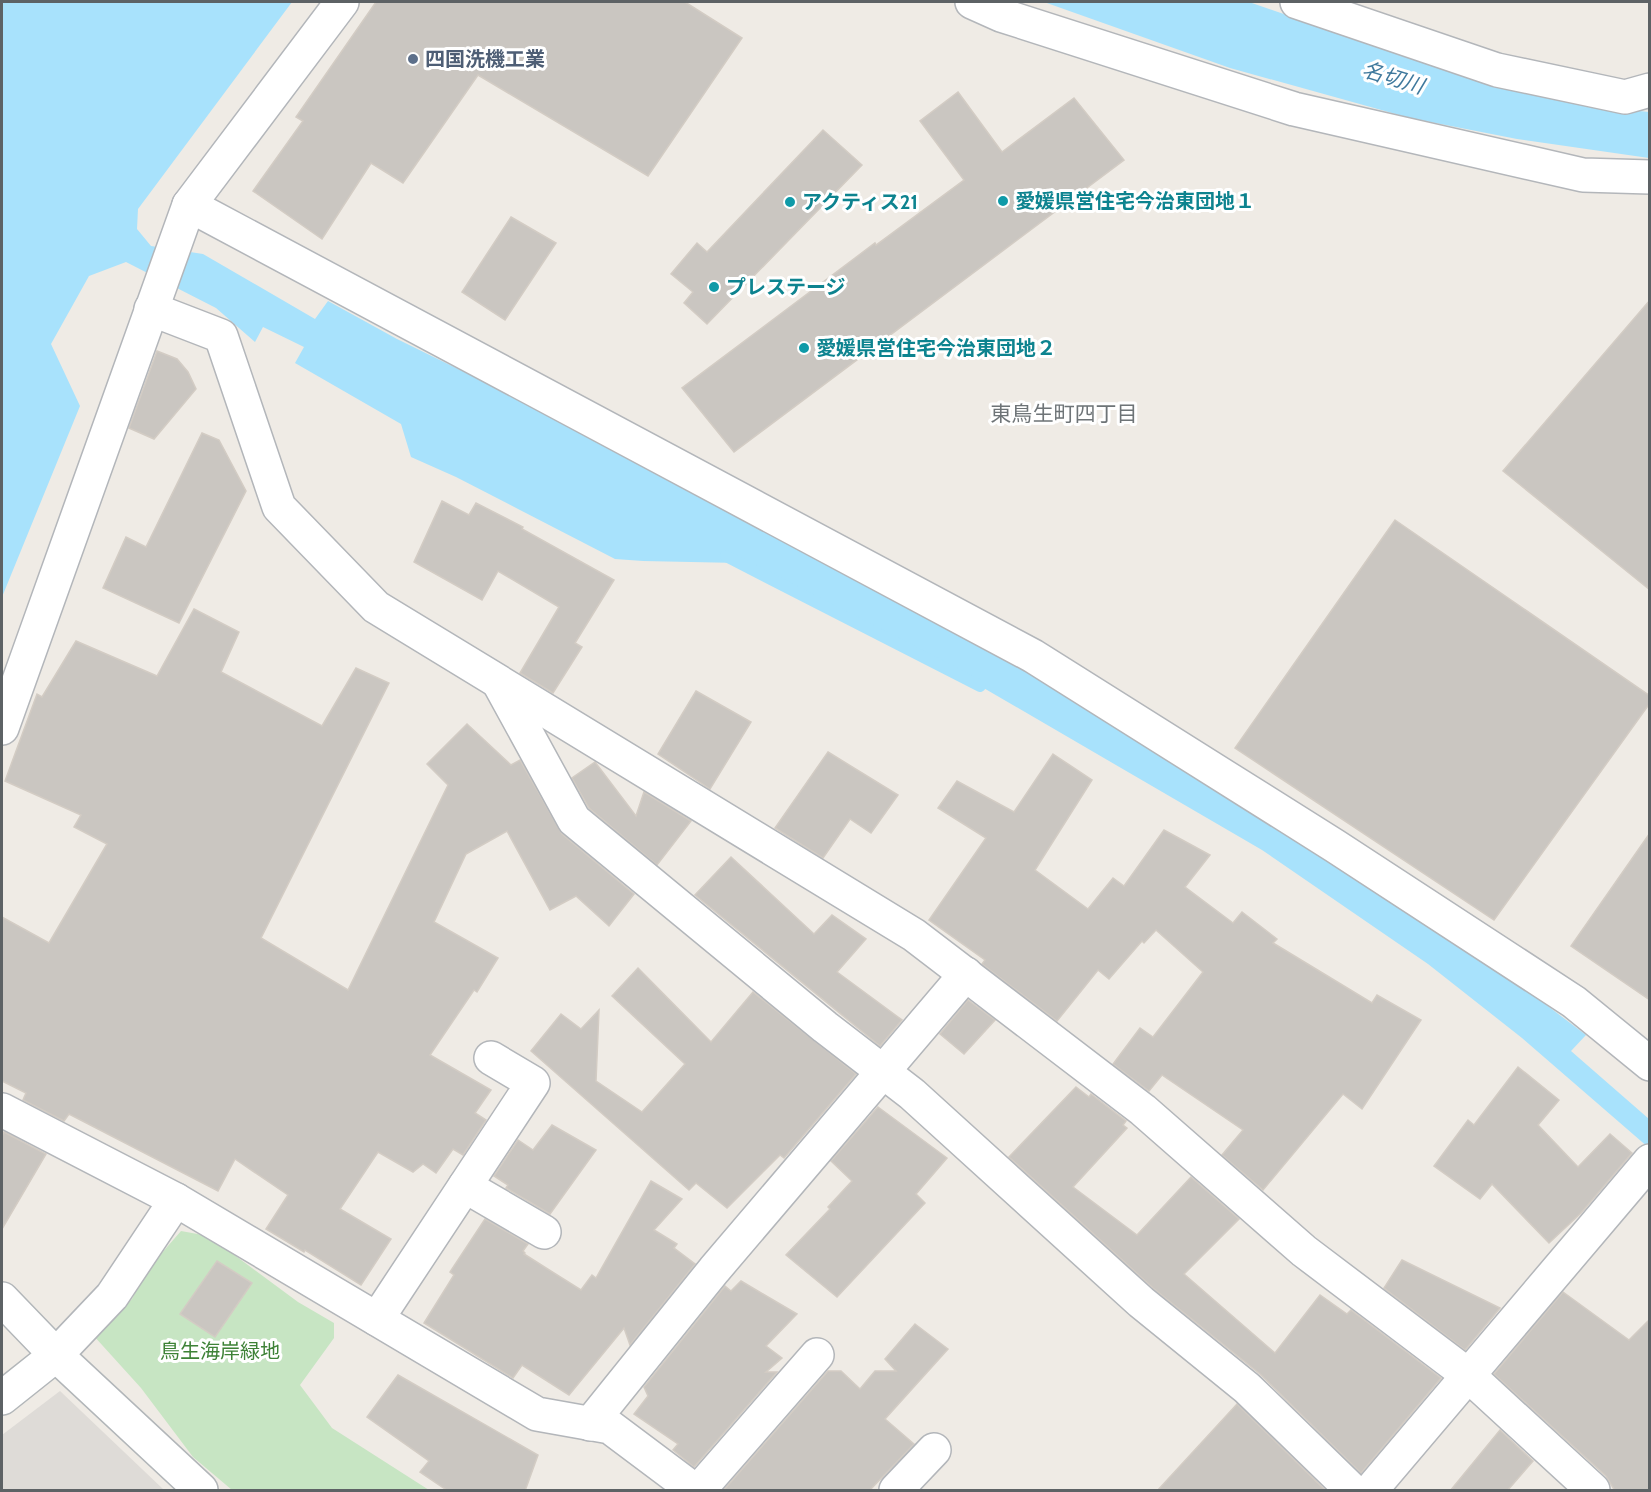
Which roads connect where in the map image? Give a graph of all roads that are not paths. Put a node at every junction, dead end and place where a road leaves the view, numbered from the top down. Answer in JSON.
{"nodes":[{"id":1,"x":342,"y":2,"type":"edge"},
{"id":2,"x":972,"y":2,"type":"edge"},
{"id":3,"x":1298,"y":2,"type":"edge"},
{"id":4,"x":1650,"y":90,"type":"edge"},
{"id":5,"x":1650,"y":177,"type":"edge"},
{"id":6,"x":189,"y":205,"type":"junction"},
{"id":7,"x":151,"y":309,"type":"junction"},
{"id":8,"x":498,"y":682,"type":"junction"},
{"id":9,"x":2,"y":728,"type":"edge"},
{"id":10,"x":966,"y":974,"type":"junction"},
{"id":11,"x":491,"y":1058,"type":"dead end"},
{"id":12,"x":1650,"y":1064,"type":"edge"},
{"id":13,"x":882,"y":1071,"type":"junction"},
{"id":14,"x":2,"y":1110,"type":"edge"},
{"id":15,"x":1648,"y":1166,"type":"edge"},
{"id":16,"x":465,"y":1186,"type":"junction"},
{"id":17,"x":176,"y":1200,"type":"junction"},
{"id":18,"x":544,"y":1232,"type":"dead end"},
{"id":19,"x":2,"y":1299,"type":"edge"},
{"id":20,"x":377,"y":1319,"type":"junction"},
{"id":21,"x":56,"y":1355,"type":"junction"},
{"id":22,"x":818,"y":1355,"type":"dead end"},
{"id":23,"x":1468,"y":1375,"type":"junction"},
{"id":24,"x":2,"y":1398,"type":"edge"},
{"id":25,"x":590,"y":1424,"type":"junction"},
{"id":26,"x":934,"y":1450,"type":"dead end"},
{"id":27,"x":201,"y":1491,"type":"edge"},
{"id":28,"x":696,"y":1491,"type":"edge"},
{"id":29,"x":896,"y":1491,"type":"edge"},
{"id":30,"x":1352,"y":1491,"type":"edge"},
{"id":31,"x":1371,"y":1491,"type":"edge"},
{"id":32,"x":1593,"y":1491,"type":"edge"}],
"edges":[{"from":1,"to":6,"type":"street"},
{"from":2,"to":5,"type":"street"},
{"from":3,"to":4,"type":"street"},
{"from":6,"to":7,"type":"street"},
{"from":6,"to":12,"type":"street"},
{"from":7,"to":8,"type":"street"},
{"from":7,"to":9,"type":"street"},
{"from":8,"to":10,"type":"street"},
{"from":8,"to":13,"type":"street"},
{"from":10,"to":13,"type":"street"},
{"from":10,"to":23,"type":"street"},
{"from":11,"to":16,"type":"street"},
{"from":13,"to":25,"type":"street"},
{"from":13,"to":30,"type":"street"},
{"from":14,"to":17,"type":"street"},
{"from":15,"to":23,"type":"street"},
{"from":16,"to":18,"type":"street"},
{"from":16,"to":20,"type":"street"},
{"from":17,"to":20,"type":"street"},
{"from":17,"to":21,"type":"street"},
{"from":19,"to":21,"type":"street"},
{"from":20,"to":25,"type":"street"},
{"from":21,"to":24,"type":"street"},
{"from":21,"to":27,"type":"street"},
{"from":22,"to":28,"type":"street"},
{"from":23,"to":31,"type":"street"},
{"from":23,"to":32,"type":"street"},
{"from":25,"to":28,"type":"street"},
{"from":26,"to":29,"type":"street"}]}
